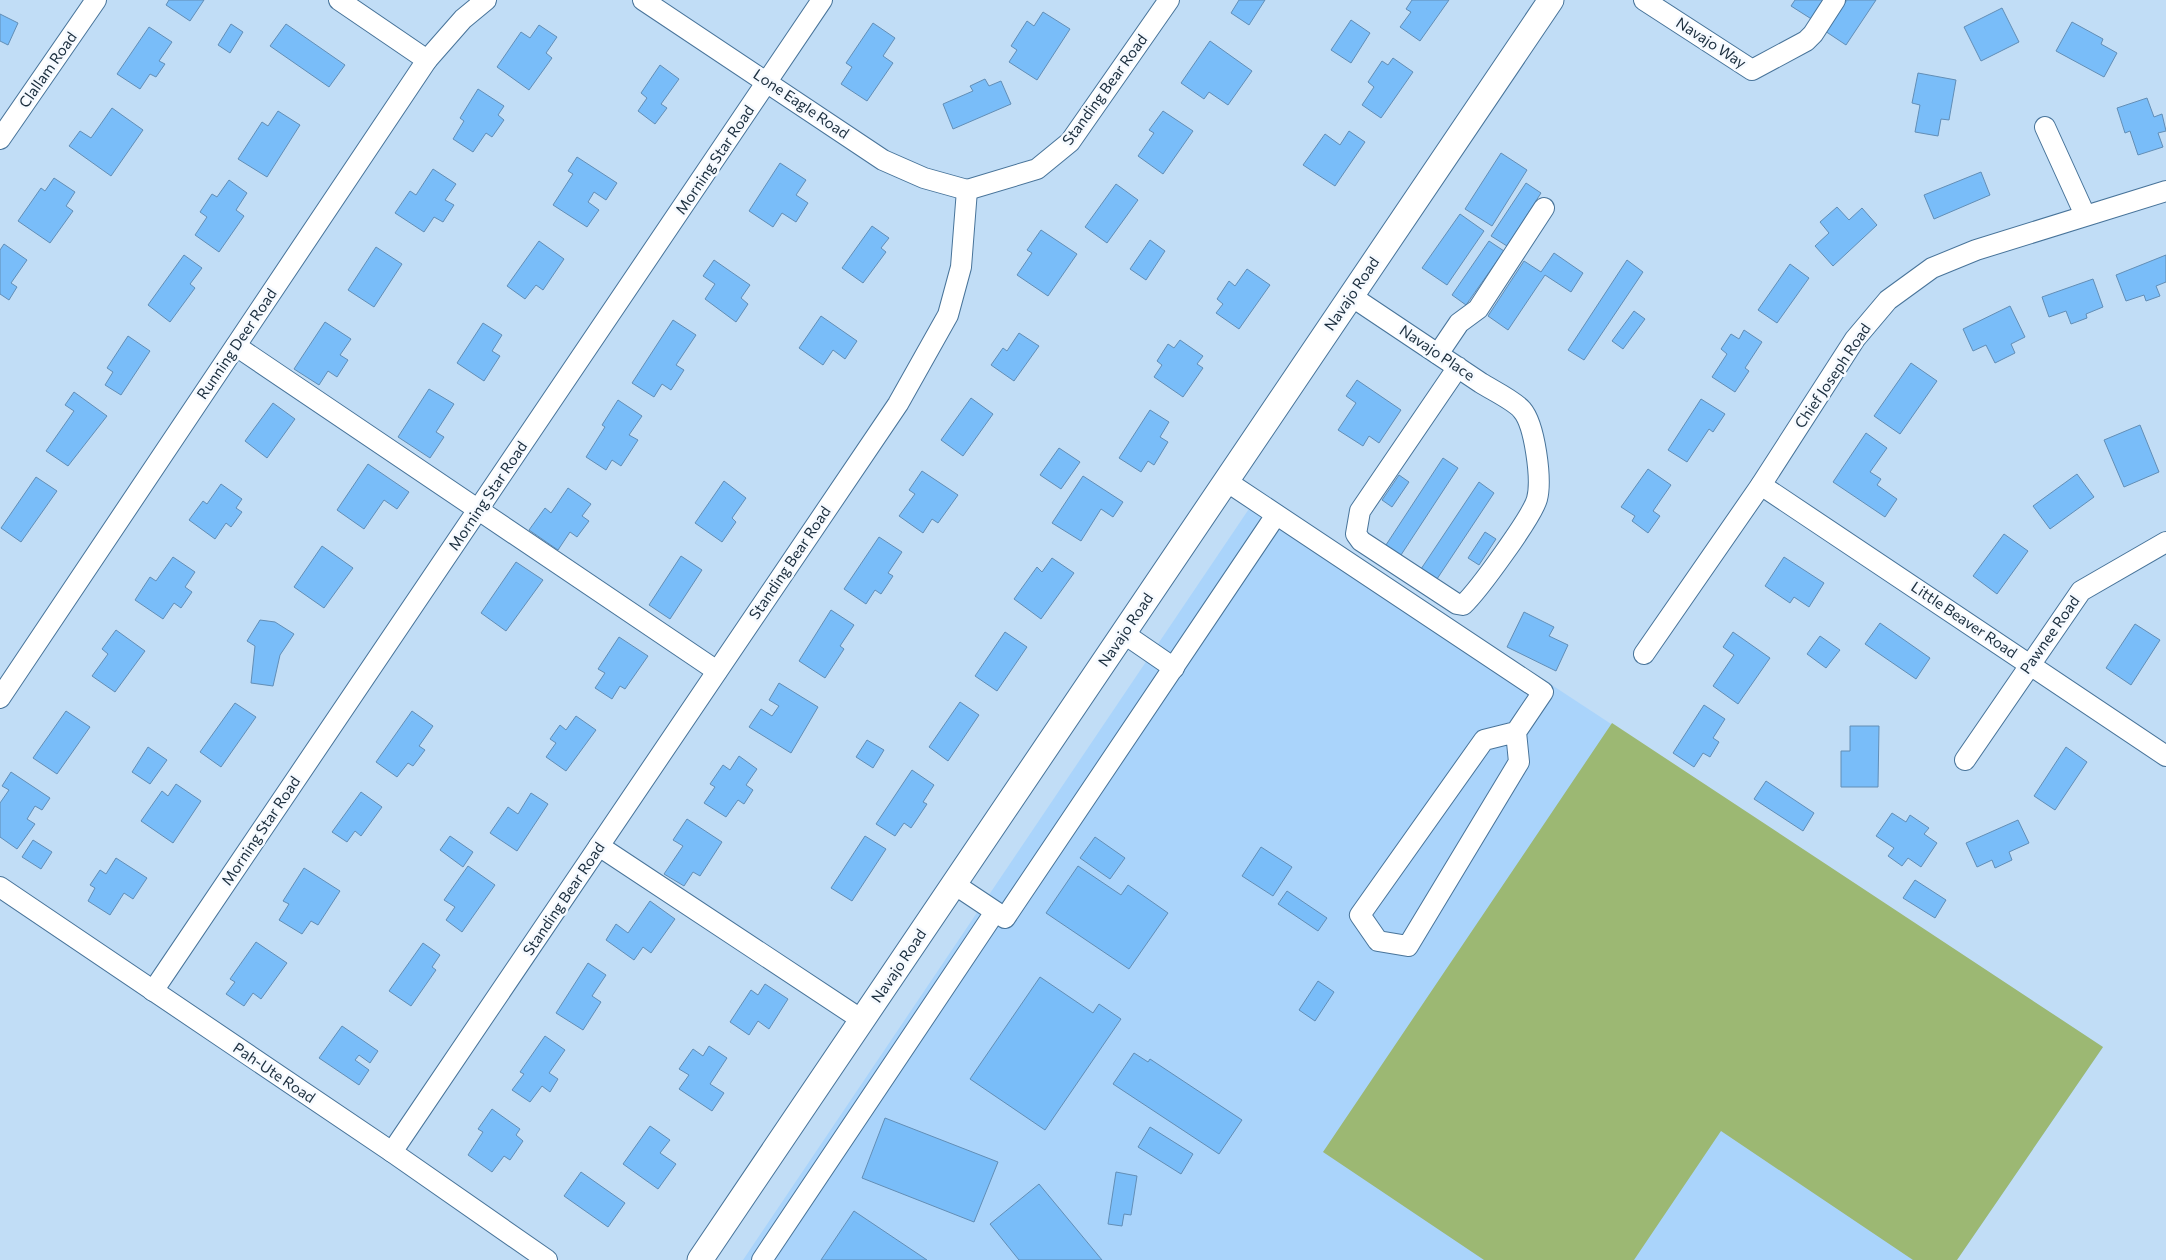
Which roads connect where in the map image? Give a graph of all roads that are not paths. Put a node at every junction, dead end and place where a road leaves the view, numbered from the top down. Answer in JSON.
{"nodes":[{"id":1,"x":96,"y":0,"type":"edge"},
{"id":2,"x":339,"y":0,"type":"edge"},
{"id":3,"x":486,"y":0,"type":"edge"},
{"id":4,"x":643,"y":0,"type":"edge"},
{"id":5,"x":822,"y":0,"type":"edge"},
{"id":6,"x":1169,"y":0,"type":"edge"},
{"id":7,"x":1551,"y":0,"type":"edge"},
{"id":8,"x":1644,"y":0,"type":"edge"},
{"id":9,"x":1835,"y":0,"type":"edge"},
{"id":10,"x":428,"y":60,"type":"junction"},
{"id":11,"x":768,"y":81,"type":"junction"},
{"id":12,"x":2045,"y":128,"type":"dead end"},
{"id":13,"x":0,"y":139,"type":"edge"},
{"id":14,"x":967,"y":190,"type":"junction"},
{"id":15,"x":2166,"y":191,"type":"edge"},
{"id":16,"x":1544,"y":208,"type":"dead end"},
{"id":17,"x":2085,"y":215,"type":"junction"},
{"id":18,"x":1351,"y":296,"type":"junction"},
{"id":19,"x":236,"y":346,"type":"junction"},
{"id":20,"x":1438,"y":354,"type":"junction"},
{"id":21,"x":1458,"y":367,"type":"junction"},
{"id":22,"x":1226,"y":481,"type":"junction"},
{"id":23,"x":1761,"y":485,"type":"junction"},
{"id":24,"x":478,"y":510,"type":"junction"},
{"id":25,"x":1276,"y":515,"type":"junction"},
{"id":26,"x":2166,"y":542,"type":"edge"},
{"id":27,"x":1123,"y":633,"type":"junction"},
{"id":28,"x":1644,"y":654,"type":"dead end"},
{"id":29,"x":2030,"y":664,"type":"junction"},
{"id":30,"x":1174,"y":668,"type":"junction"},
{"id":31,"x":717,"y":671,"type":"junction"},
{"id":32,"x":0,"y":698,"type":"edge"},
{"id":33,"x":1516,"y":732,"type":"junction"},
{"id":34,"x":2166,"y":756,"type":"edge"},
{"id":35,"x":1965,"y":760,"type":"dead end"},
{"id":36,"x":599,"y":846,"type":"junction"},
{"id":37,"x":954,"y":884,"type":"junction"},
{"id":38,"x":0,"y":887,"type":"edge"},
{"id":39,"x":995,"y":912,"type":"junction"},
{"id":40,"x":153,"y":991,"type":"junction"},
{"id":41,"x":862,"y":1020,"type":"junction"},
{"id":42,"x":392,"y":1152,"type":"junction"},
{"id":43,"x":547,"y":1260,"type":"edge"},
{"id":44,"x":700,"y":1260,"type":"edge"},
{"id":45,"x":762,"y":1260,"type":"edge"}],
"edges":[{"from":1,"to":13,"type":"street","name":"Clallam Road"},
{"from":2,"to":10,"type":"street"},
{"from":3,"to":10,"type":"street","name":"Running Deer Road"},
{"from":4,"to":11,"type":"street","name":"Lone Eagle Road"},
{"from":5,"to":11,"type":"street","name":"Morning Star Road"},
{"from":6,"to":14,"type":"street","name":"Standing Bear Road"},
{"from":7,"to":18,"type":"main road","name":"Navajo Road"},
{"from":8,"to":9,"type":"street","name":"Navajo Way"},
{"from":10,"to":19,"type":"street","name":"Running Deer Road"},
{"from":11,"to":14,"type":"street","name":"Lone Eagle Road"},
{"from":11,"to":24,"type":"street","name":"Morning Star Road"},
{"from":12,"to":17,"type":"street"},
{"from":14,"to":31,"type":"street","name":"Standing Bear Road"},
{"from":15,"to":17,"type":"street","name":"Chief Joseph Road"},
{"from":16,"to":20,"type":"street"},
{"from":17,"to":23,"type":"street","name":"Chief Joseph Road"},
{"from":18,"to":20,"type":"street","name":"Navajo Place"},
{"from":18,"to":22,"type":"main road","name":"Navajo Road"},
{"from":19,"to":24,"type":"street"},
{"from":19,"to":32,"type":"street","name":"Running Deer Road"},
{"from":20,"to":21,"type":"street","name":"Navajo Place"},
{"from":21,"to":21,"type":"street","name":"Navajo Place"},
{"from":22,"to":25,"type":"street"},
{"from":22,"to":27,"type":"main road","name":"Navajo Road"},
{"from":23,"to":28,"type":"street","name":"Chief Joseph Road"},
{"from":23,"to":29,"type":"street","name":"Little Beaver Road"},
{"from":24,"to":31,"type":"street"},
{"from":24,"to":40,"type":"street","name":"Morning Star Road"},
{"from":25,"to":30,"type":"street"},
{"from":25,"to":33,"type":"street"},
{"from":26,"to":29,"type":"street","name":"Pawnee Road"},
{"from":27,"to":30,"type":"street"},
{"from":27,"to":37,"type":"main road","name":"Navajo Road"},
{"from":29,"to":34,"type":"street","name":"Little Beaver Road"},
{"from":29,"to":35,"type":"street","name":"Pawnee Road"},
{"from":30,"to":39,"type":"street"},
{"from":31,"to":36,"type":"street","name":"Standing Bear Road"},
{"from":33,"to":33,"type":"street"},
{"from":36,"to":41,"type":"street"},
{"from":36,"to":42,"type":"street","name":"Standing Bear Road"},
{"from":37,"to":39,"type":"street"},
{"from":37,"to":41,"type":"main road","name":"Navajo Road"},
{"from":38,"to":40,"type":"street","name":"Pah-Ute Road"},
{"from":39,"to":45,"type":"street"},
{"from":40,"to":42,"type":"street","name":"Pah-Ute Road"},
{"from":41,"to":44,"type":"main road","name":"Navajo Road"},
{"from":42,"to":43,"type":"street","name":"Pah-Ute Road"}]}
